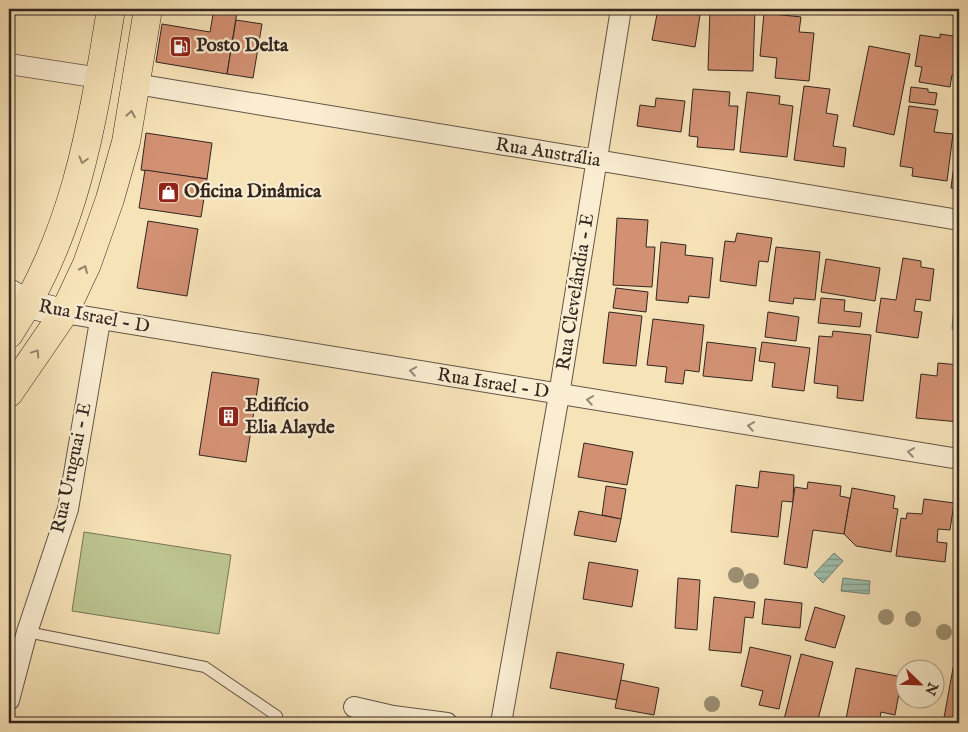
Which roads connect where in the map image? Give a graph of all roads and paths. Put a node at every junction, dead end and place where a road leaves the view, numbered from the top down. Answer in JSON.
{"nodes":[{"id":1,"x":111,"y":9,"type":"edge"},
{"id":2,"x":148,"y":9,"type":"edge"},
{"id":3,"x":621,"y":9,"type":"edge"},
{"id":4,"x":9,"y":64,"type":"edge"},
{"id":5,"x":100,"y":78,"type":"junction"},
{"id":6,"x":136,"y":84,"type":"junction"},
{"id":7,"x":597,"y":161,"type":"junction"},
{"id":8,"x":959,"y":220,"type":"edge"},
{"id":9,"x":15,"y":302,"type":"edge"},
{"id":10,"x":64,"y":313,"type":"junction"},
{"id":11,"x":100,"y":321,"type":"junction"},
{"id":12,"x":9,"y":334,"type":"edge"},
{"id":13,"x":9,"y":393,"type":"edge"},
{"id":14,"x":559,"y":395,"type":"junction"},
{"id":15,"x":959,"y":459,"type":"edge"},
{"id":16,"x":28,"y":632,"type":"junction"},
{"id":17,"x":9,"y":700,"type":"edge"},
{"id":18,"x":354,"y":707,"type":"dead end"},
{"id":19,"x":277,"y":716,"type":"dead end"},
{"id":20,"x":447,"y":723,"type":"edge"},
{"id":21,"x":501,"y":723,"type":"edge"}],
"edges":[{"from":1,"to":5,"type":"main road"},
{"from":2,"to":6,"type":"main road"},
{"from":3,"to":7,"type":"street","name":"Rua Clevelândia - E"},
{"from":4,"to":5,"type":"street"},
{"from":5,"to":9,"type":"main road","one_way":true},
{"from":6,"to":7,"type":"street","name":"Rua Austrália"},
{"from":10,"to":6,"type":"main road","one_way":true},
{"from":7,"to":8,"type":"street","name":"Rua Austrália"},
{"from":7,"to":14,"type":"street","name":"Rua Clevelândia - E"},
{"from":9,"to":10,"type":"street","name":"Rua Israel - D"},
{"from":9,"to":12,"type":"main road"},
{"from":10,"to":11,"type":"street","name":"Rua Israel - D"},
{"from":13,"to":10,"type":"main road","one_way":true},
{"from":14,"to":11,"type":"street","name":"Rua Israel - D","one_way":true},
{"from":11,"to":16,"type":"street","name":"Rua Uruguai - E"},
{"from":15,"to":14,"type":"street","name":"Rua Israel - D","one_way":true},
{"from":14,"to":21,"type":"street","name":"Rua Clevelândia - E"},
{"from":16,"to":17,"type":"street","name":"Rua Uruguai - E"},
{"from":16,"to":19,"type":"lane"},
{"from":18,"to":20,"type":"street"}]}
